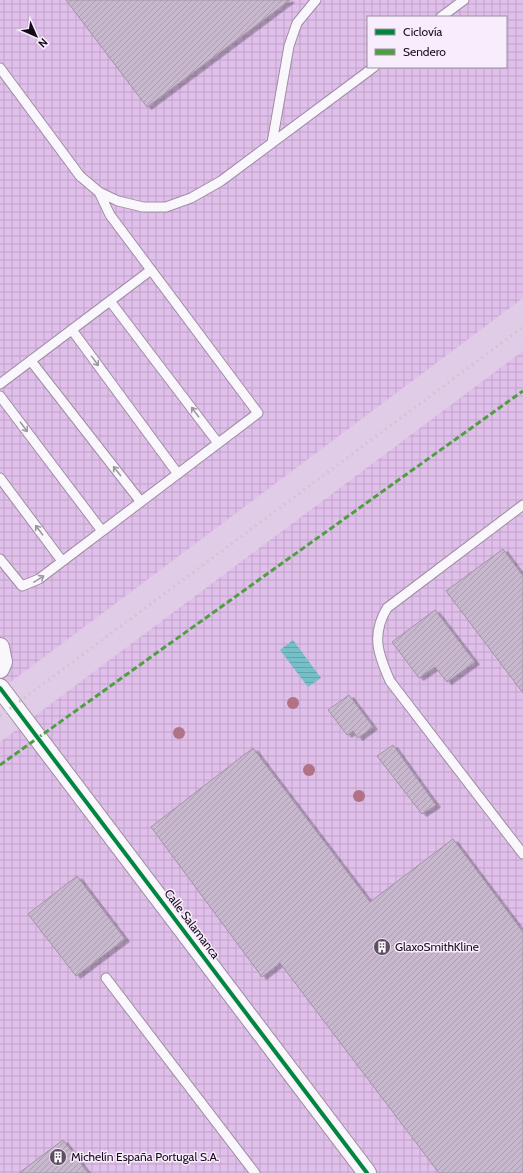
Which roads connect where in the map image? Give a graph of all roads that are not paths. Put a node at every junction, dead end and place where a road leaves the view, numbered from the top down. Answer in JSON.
{"nodes":[{"id":1,"x":316,"y":0,"type":"edge"},
{"id":2,"x":464,"y":0,"type":"edge"},
{"id":3,"x":442,"y":16,"type":"edge"},
{"id":4,"x":0,"y":68,"type":"edge"},
{"id":5,"x":373,"y":68,"type":"edge"},
{"id":6,"x":272,"y":144,"type":"junction"},
{"id":7,"x":99,"y":192,"type":"junction"},
{"id":8,"x":151,"y":270,"type":"junction"},
{"id":9,"x":110,"y":301,"type":"junction"},
{"id":10,"x":72,"y":330,"type":"junction"},
{"id":11,"x":31,"y":361,"type":"junction"},
{"id":12,"x":0,"y":384,"type":"edge"},
{"id":13,"x":0,"y":396,"type":"edge"},
{"id":14,"x":218,"y":443,"type":"junction"},
{"id":15,"x":178,"y":474,"type":"junction"},
{"id":16,"x":0,"y":478,"type":"edge"},
{"id":17,"x":141,"y":502,"type":"junction"},
{"id":18,"x":523,"y":506,"type":"edge"},
{"id":19,"x":102,"y":531,"type":"junction"},
{"id":20,"x":0,"y":559,"type":"edge"},
{"id":21,"x":62,"y":561,"type":"junction"},
{"id":22,"x":0,"y":647,"type":"edge"},
{"id":23,"x":0,"y":669,"type":"edge"},
{"id":24,"x":0,"y":688,"type":"edge"},
{"id":25,"x":523,"y":854,"type":"edge"},
{"id":26,"x":106,"y":978,"type":"dead end"},
{"id":27,"x":255,"y":1173,"type":"edge"},
{"id":28,"x":367,"y":1173,"type":"edge"}],
"edges":[{"from":1,"to":6,"type":"lane"},
{"from":2,"to":3,"type":"lane"},
{"from":4,"to":7,"type":"lane"},
{"from":5,"to":6,"type":"lane"},
{"from":6,"to":7,"type":"lane"},
{"from":7,"to":8,"type":"lane"},
{"from":8,"to":9,"type":"lane"},
{"from":8,"to":14,"type":"lane"},
{"from":9,"to":10,"type":"lane"},
{"from":14,"to":9,"type":"lane","one_way":true},
{"from":10,"to":11,"type":"lane"},
{"from":10,"to":15,"type":"lane","one_way":true},
{"from":11,"to":12,"type":"lane"},
{"from":17,"to":11,"type":"lane","one_way":true},
{"from":13,"to":19,"type":"lane","one_way":true},
{"from":14,"to":15,"type":"lane"},
{"from":15,"to":17,"type":"lane"},
{"from":21,"to":16,"type":"lane","one_way":true},
{"from":17,"to":19,"type":"lane"},
{"from":18,"to":25,"type":"lane"},
{"from":19,"to":21,"type":"lane"},
{"from":20,"to":21,"type":"lane","one_way":true},
{"from":22,"to":23,"type":"street"},
{"from":24,"to":28,"type":"street","name":"Calle Salamanca"},
{"from":26,"to":27,"type":"lane"}]}
